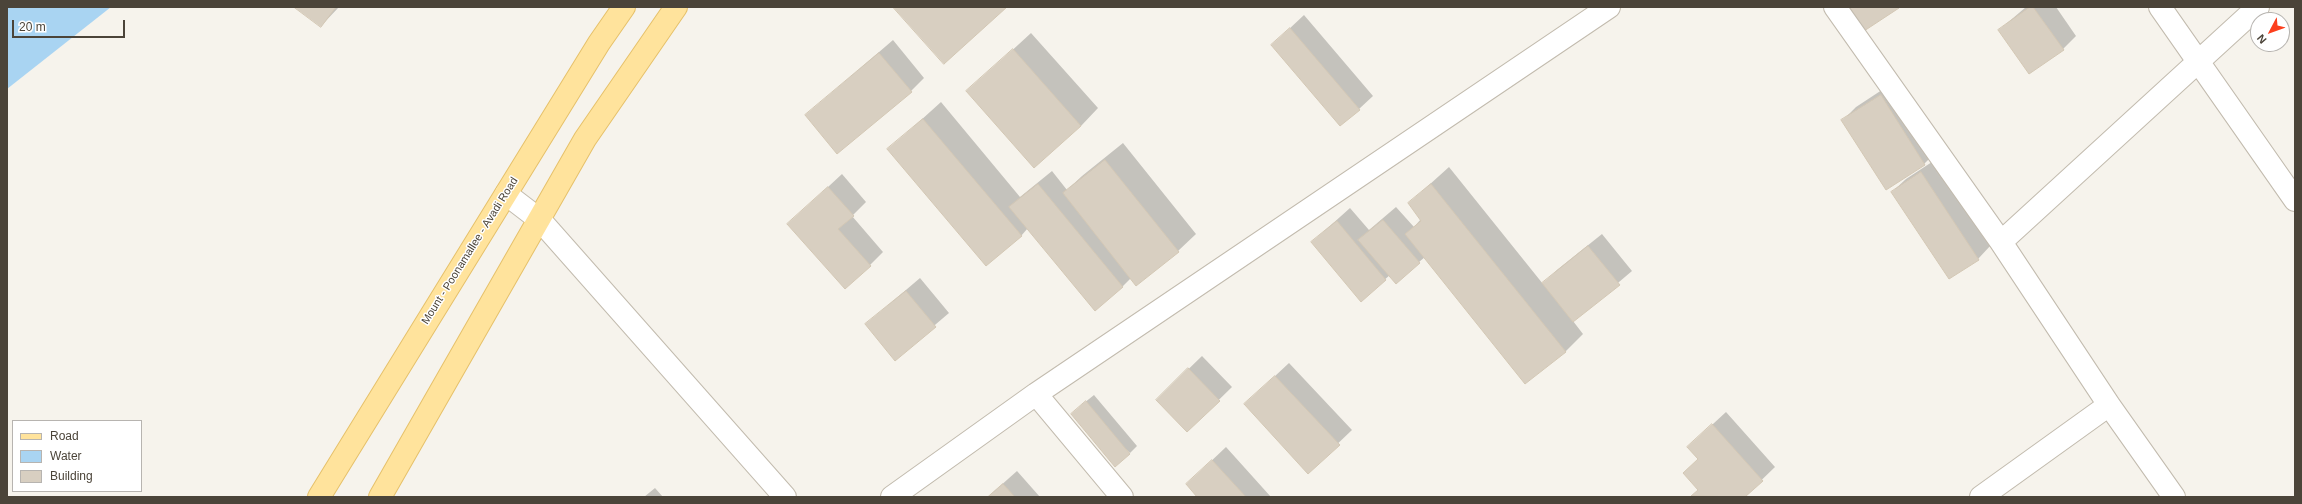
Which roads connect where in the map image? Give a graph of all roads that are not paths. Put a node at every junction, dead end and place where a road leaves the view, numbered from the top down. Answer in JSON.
{"nodes":[{"id":1,"x":624,"y":7,"type":"edge"},
{"id":2,"x":676,"y":7,"type":"edge"},
{"id":3,"x":1608,"y":7,"type":"edge"},
{"id":4,"x":1835,"y":7,"type":"edge"},
{"id":5,"x":2160,"y":7,"type":"edge"},
{"id":6,"x":2258,"y":7,"type":"edge"},
{"id":7,"x":2199,"y":63,"type":"junction"},
{"id":8,"x":506,"y":194,"type":"junction"},
{"id":9,"x":2295,"y":200,"type":"edge"},
{"id":10,"x":540,"y":220,"type":"junction"},
{"id":11,"x":2001,"y":242,"type":"junction"},
{"id":12,"x":1036,"y":394,"type":"junction"},
{"id":13,"x":2109,"y":405,"type":"junction"},
{"id":14,"x":319,"y":497,"type":"edge"},
{"id":15,"x":380,"y":497,"type":"edge"},
{"id":16,"x":785,"y":497,"type":"edge"},
{"id":17,"x":892,"y":497,"type":"edge"},
{"id":18,"x":1122,"y":497,"type":"edge"},
{"id":19,"x":1981,"y":497,"type":"edge"},
{"id":20,"x":2174,"y":497,"type":"edge"}],
"edges":[{"from":1,"to":8,"type":"main road","name":"Mount - Poonamallee - Avadi Road"},
{"from":2,"to":10,"type":"main road"},
{"from":3,"to":12,"type":"street"},
{"from":4,"to":11,"type":"street"},
{"from":5,"to":7,"type":"street"},
{"from":6,"to":7,"type":"street"},
{"from":7,"to":9,"type":"street"},
{"from":7,"to":11,"type":"street"},
{"from":8,"to":10,"type":"street"},
{"from":8,"to":14,"type":"main road","name":"Mount - Poonamallee - Avadi Road"},
{"from":10,"to":15,"type":"main road"},
{"from":10,"to":16,"type":"street"},
{"from":11,"to":13,"type":"street"},
{"from":12,"to":17,"type":"street"},
{"from":12,"to":18,"type":"street"},
{"from":13,"to":19,"type":"street"},
{"from":13,"to":20,"type":"street"}]}
